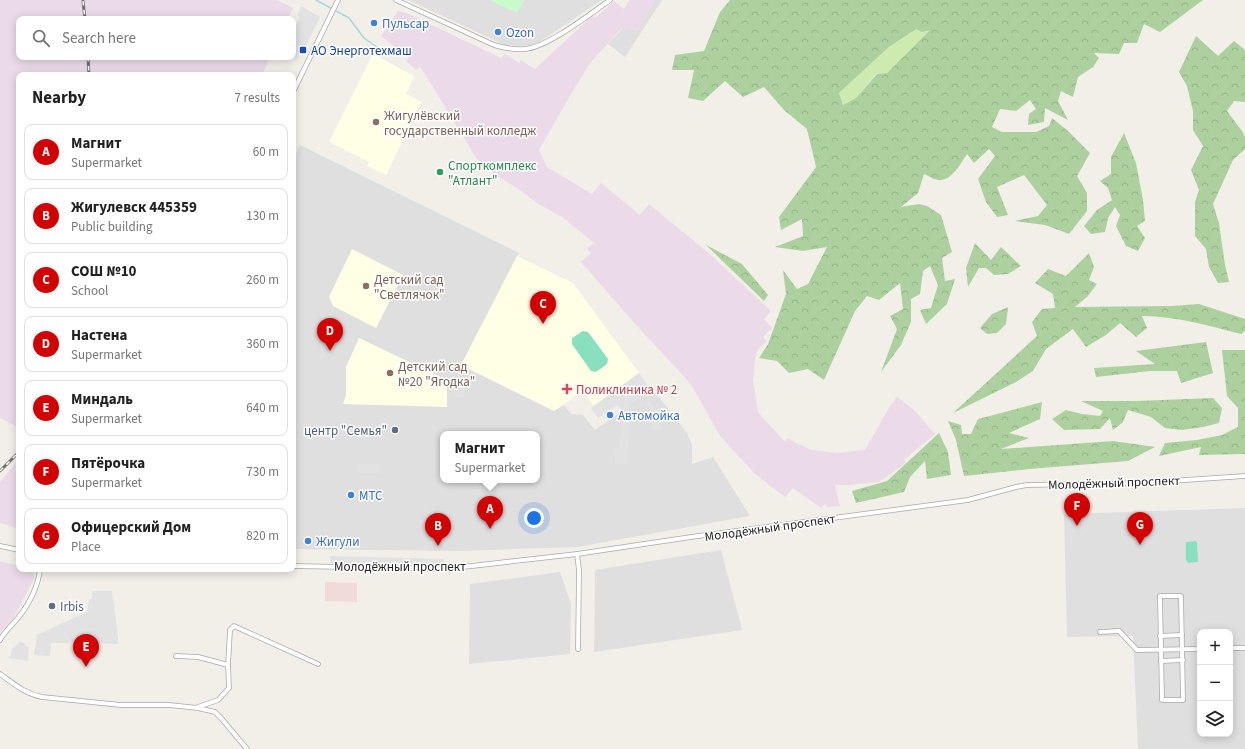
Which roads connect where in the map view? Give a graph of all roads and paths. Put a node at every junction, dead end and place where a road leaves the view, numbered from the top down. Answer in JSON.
{"nodes":[{"id":1,"x":338,"y":0,"type":"edge"},
{"id":2,"x":396,"y":0,"type":"edge"},
{"id":3,"x":610,"y":0,"type":"edge"},
{"id":4,"x":296,"y":86,"type":"edge"},
{"id":5,"x":1245,"y":476,"type":"edge"},
{"id":6,"x":0,"y":546,"type":"edge"},
{"id":7,"x":16,"y":549,"type":"edge"},
{"id":8,"x":578,"y":554,"type":"junction"},
{"id":9,"x":296,"y":566,"type":"edge"},
{"id":10,"x":39,"y":572,"type":"edge"},
{"id":11,"x":1100,"y":632,"type":"dead end"},
{"id":12,"x":1182,"y":635,"type":"junction"},
{"id":13,"x":1160,"y":636,"type":"junction"},
{"id":14,"x":0,"y":640,"type":"edge"},
{"id":15,"x":1233,"y":648,"type":"edge"},
{"id":16,"x":1245,"y":648,"type":"edge"},
{"id":17,"x":578,"y":649,"type":"dead end"},
{"id":18,"x":1161,"y":649,"type":"junction"},
{"id":19,"x":1182,"y":649,"type":"junction"},
{"id":20,"x":1197,"y":649,"type":"edge"},
{"id":21,"x":176,"y":656,"type":"dead end"},
{"id":22,"x":1183,"y":660,"type":"junction"},
{"id":23,"x":1161,"y":661,"type":"junction"},
{"id":24,"x":318,"y":664,"type":"dead end"},
{"id":25,"x":228,"y":665,"type":"junction"},
{"id":26,"x":0,"y":674,"type":"edge"},
{"id":27,"x":198,"y":708,"type":"junction"},
{"id":28,"x":247,"y":749,"type":"edge"}],
"edges":[{"from":1,"to":4,"type":"street"},
{"from":2,"to":3,"type":"street"},
{"from":5,"to":8,"type":"street","name":"Молодёжный проспект"},
{"from":6,"to":7,"type":"street"},
{"from":8,"to":9,"type":"street","name":"Молодёжный проспект"},
{"from":8,"to":17,"type":"street"},
{"from":10,"to":14,"type":"street"},
{"from":11,"to":18,"type":"street"},
{"from":12,"to":13,"type":"street"},
{"from":12,"to":13,"type":"street"},
{"from":12,"to":19,"type":"street"},
{"from":13,"to":18,"type":"street"},
{"from":15,"to":16,"type":"street"},
{"from":18,"to":19,"type":"street"},
{"from":18,"to":23,"type":"street"},
{"from":19,"to":20,"type":"street"},
{"from":19,"to":22,"type":"street"},
{"from":21,"to":25,"type":"street"},
{"from":22,"to":23,"type":"street"},
{"from":22,"to":23,"type":"street"},
{"from":24,"to":25,"type":"street"},
{"from":25,"to":27,"type":"street"},
{"from":26,"to":27,"type":"street"},
{"from":27,"to":28,"type":"street"}]}
